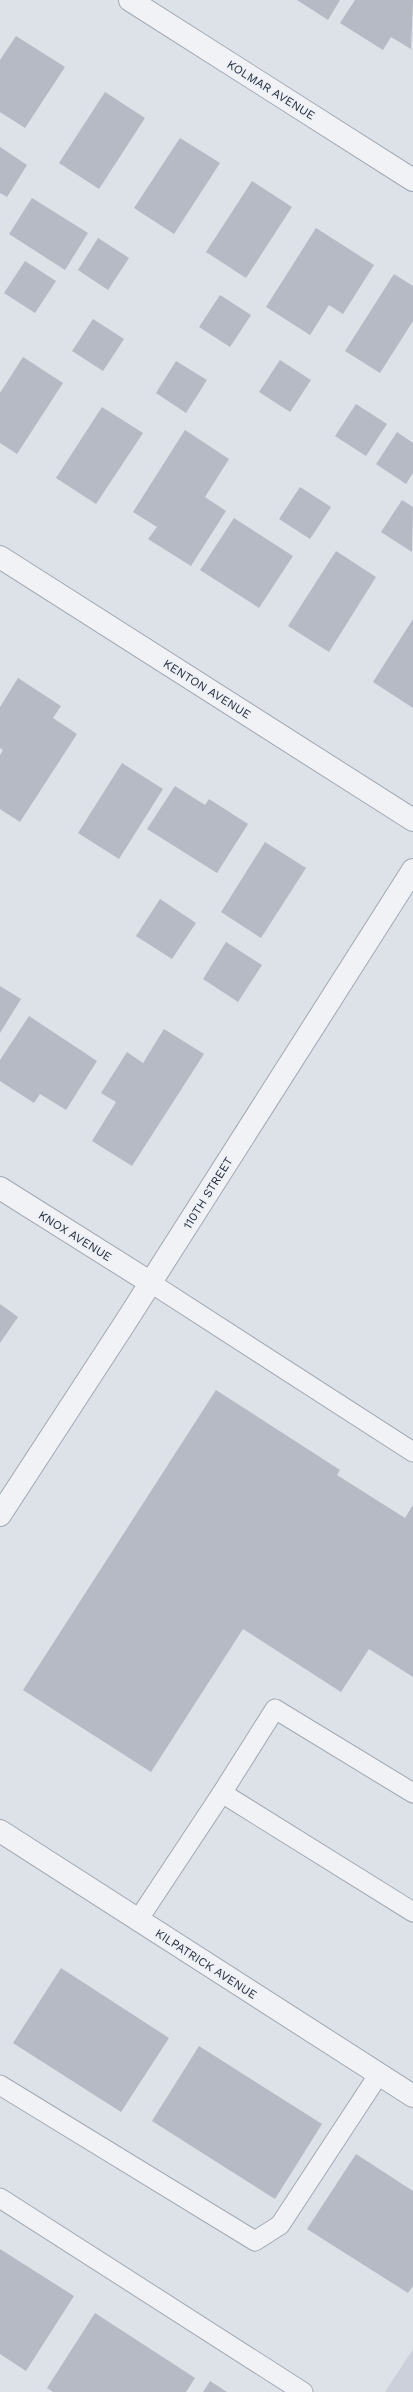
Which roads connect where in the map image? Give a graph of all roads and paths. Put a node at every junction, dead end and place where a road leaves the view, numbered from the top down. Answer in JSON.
{"nodes":[{"id":1,"x":130,"y":0,"type":"edge"},
{"id":2,"x":413,"y":180,"type":"edge"},
{"id":3,"x":0,"y":558,"type":"edge"},
{"id":4,"x":413,"y":820,"type":"edge"},
{"id":5,"x":413,"y":870,"type":"edge"},
{"id":6,"x":0,"y":1188,"type":"edge"},
{"id":7,"x":151,"y":1283,"type":"junction"},
{"id":8,"x":413,"y":1452,"type":"edge"},
{"id":9,"x":0,"y":1515,"type":"edge"},
{"id":10,"x":222,"y":1793,"type":"junction"},
{"id":11,"x":413,"y":1793,"type":"edge"},
{"id":12,"x":0,"y":1832,"type":"edge"},
{"id":13,"x":413,"y":1912,"type":"edge"},
{"id":14,"x":138,"y":1920,"type":"junction"},
{"id":15,"x":379,"y":2074,"type":"junction"},
{"id":16,"x":0,"y":2085,"type":"edge"},
{"id":17,"x":413,"y":2096,"type":"edge"},
{"id":18,"x":0,"y":2198,"type":"edge"},
{"id":19,"x":303,"y":2392,"type":"edge"}],
"edges":[{"from":1,"to":2,"type":"street","name":"KOLMAR AVENUE"},
{"from":3,"to":4,"type":"street","name":"KENTON AVENUE"},
{"from":5,"to":7,"type":"street","name":"110TH STREET"},
{"from":6,"to":7,"type":"street","name":"KNOX AVENUE"},
{"from":7,"to":8,"type":"lane"},
{"from":7,"to":9,"type":"street","name":"110TH STREET"},
{"from":10,"to":11,"type":"lane"},
{"from":10,"to":13,"type":"lane"},
{"from":10,"to":14,"type":"lane"},
{"from":12,"to":14,"type":"street","name":"KILPATRICK AVENUE"},
{"from":14,"to":15,"type":"street","name":"KILPATRICK AVENUE"},
{"from":15,"to":16,"type":"lane"},
{"from":15,"to":17,"type":"street","name":"KILPATRICK AVENUE"},
{"from":18,"to":19,"type":"lane"}]}
